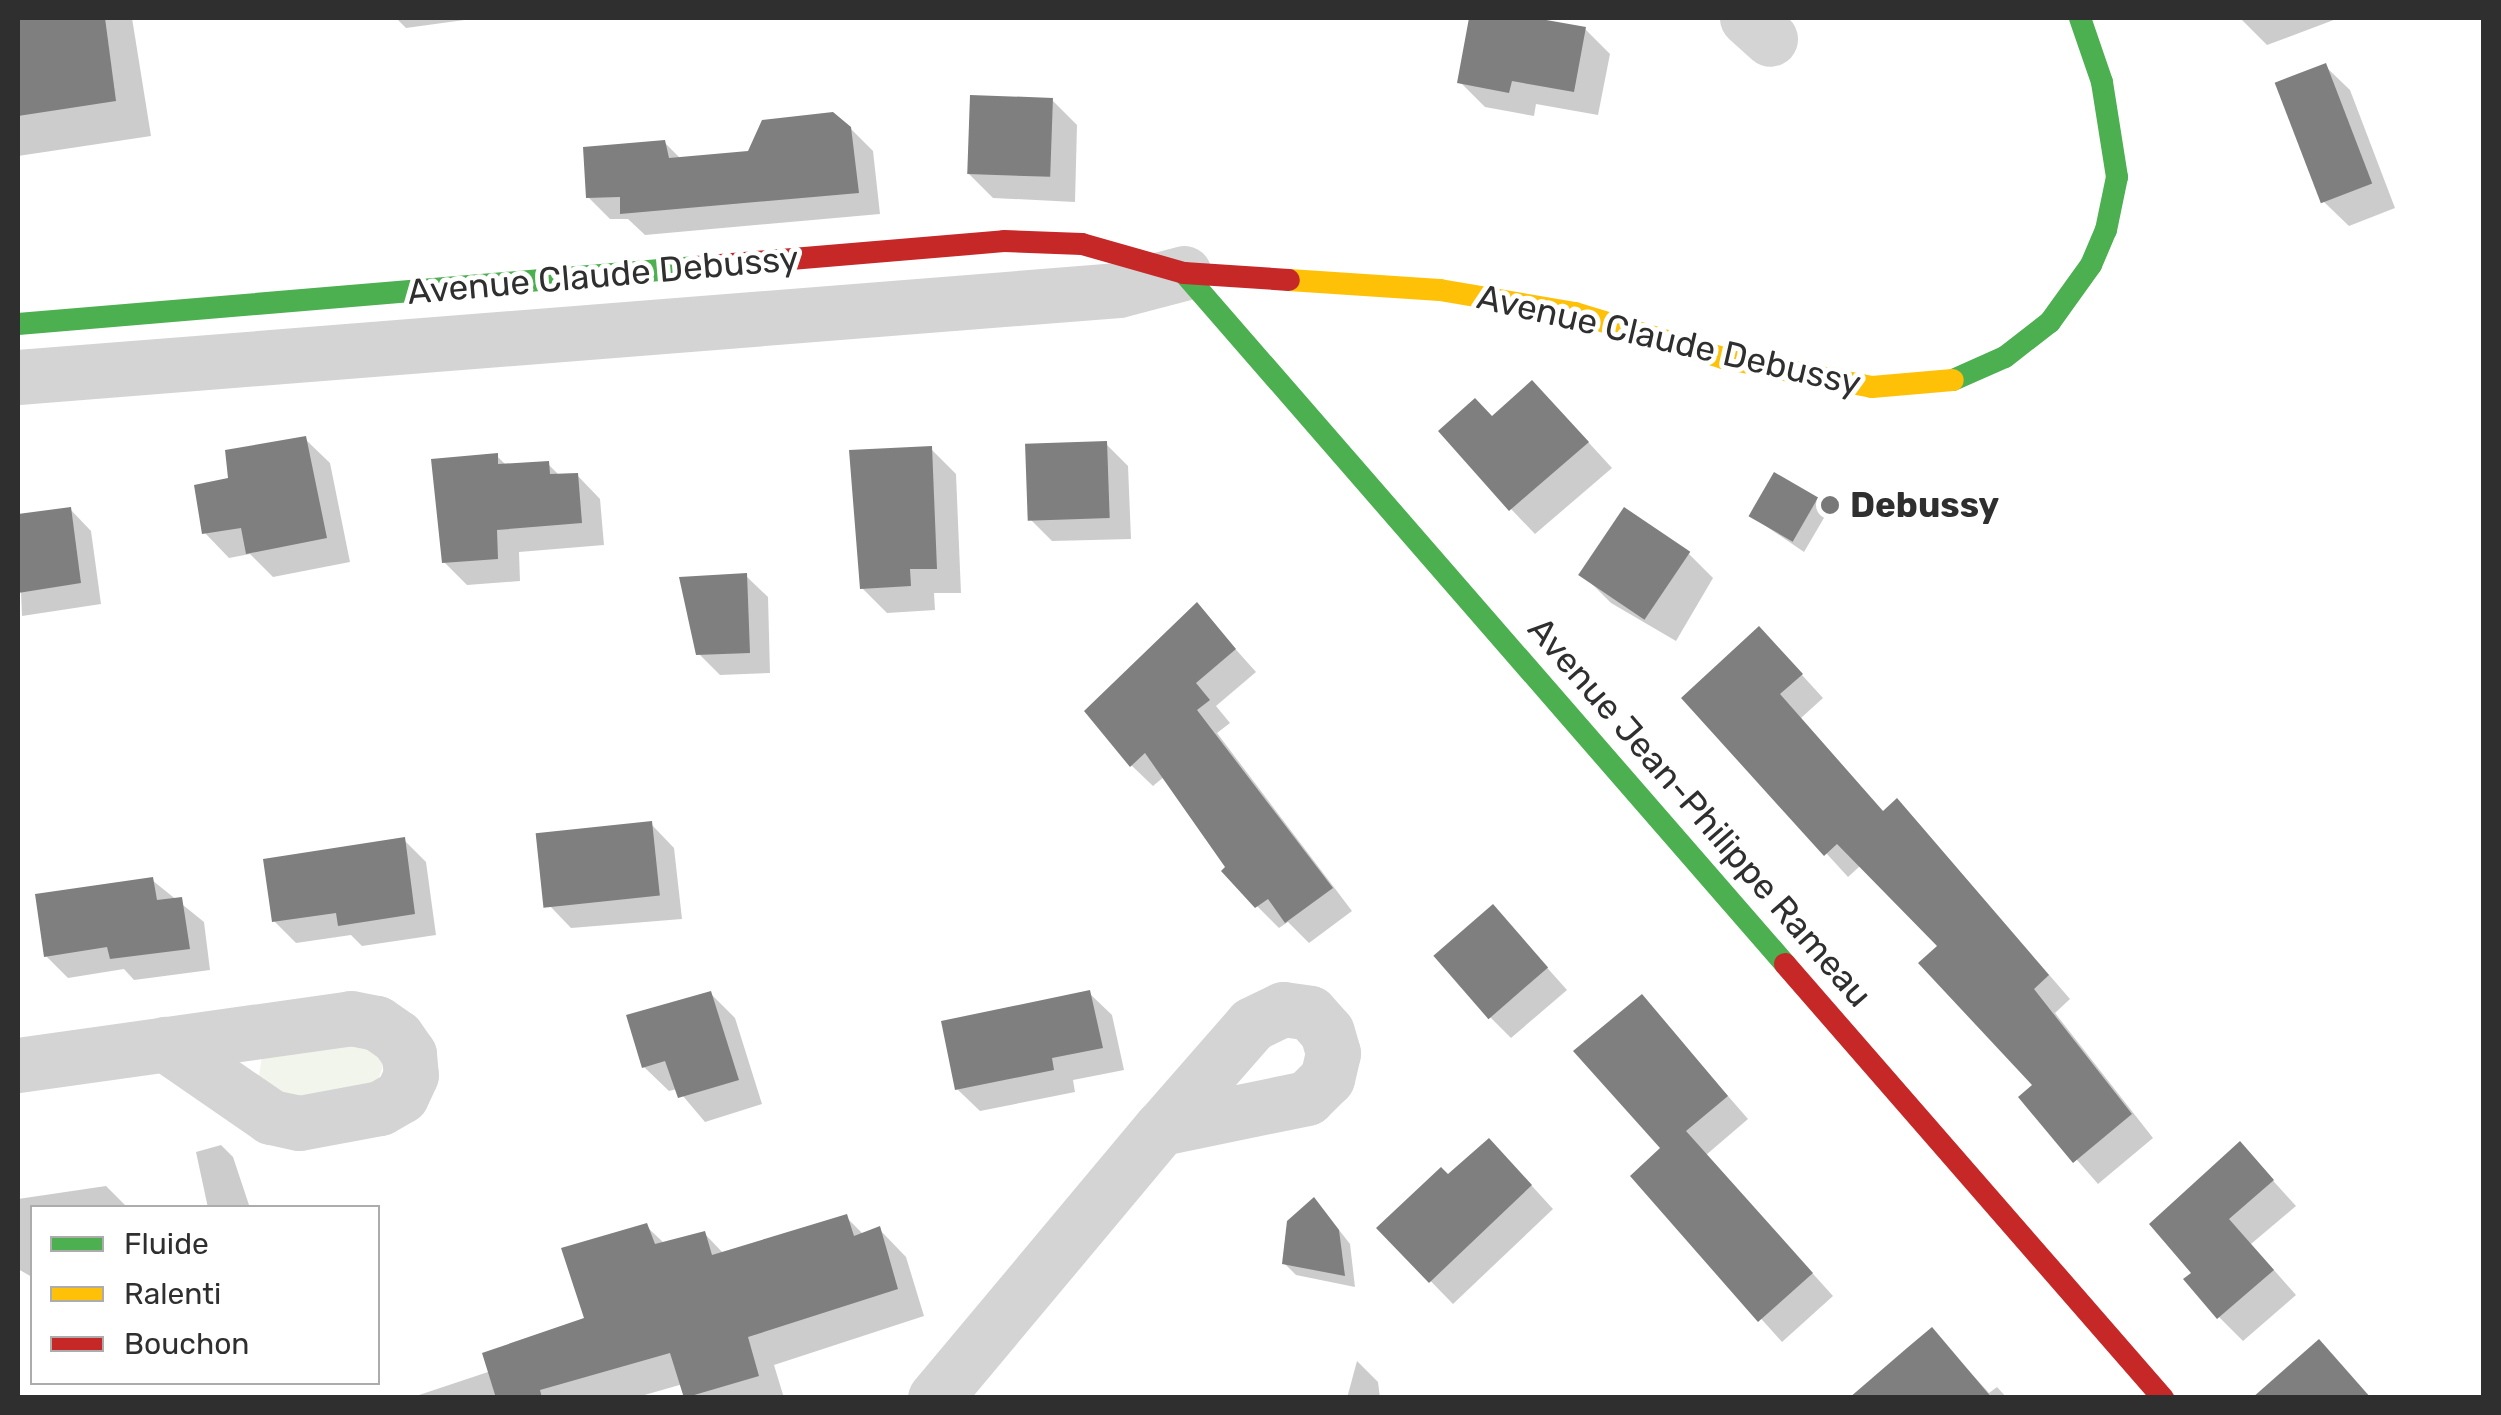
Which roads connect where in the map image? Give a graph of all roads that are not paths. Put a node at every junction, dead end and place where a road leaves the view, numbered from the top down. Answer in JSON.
{"nodes":[{"id":1,"x":2080,"y":18,"type":"edge"},
{"id":2,"x":1184,"y":273,"type":"junction"},
{"id":3,"x":18,"y":324,"type":"edge"},
{"id":4,"x":18,"y":378,"type":"edge"},
{"id":5,"x":164,"y":1044,"type":"dead end"},
{"id":6,"x":18,"y":1064,"type":"edge"},
{"id":7,"x":1161,"y":1128,"type":"dead end"},
{"id":8,"x":935,"y":1398,"type":"edge"},
{"id":9,"x":2163,"y":1398,"type":"edge"}],
"edges":[{"from":1,"to":2,"type":"street","name":"Avenue Claude Debussy"},
{"from":2,"to":3,"type":"street","name":"Avenue Claude Debussy"},
{"from":2,"to":4,"type":"street","name":"Avenue Claude Debussy"},
{"from":2,"to":9,"type":"street","name":"Avenue Jean-Philippe Rameau"},
{"from":5,"to":6,"type":"street"},
{"from":7,"to":8,"type":"street"}]}
